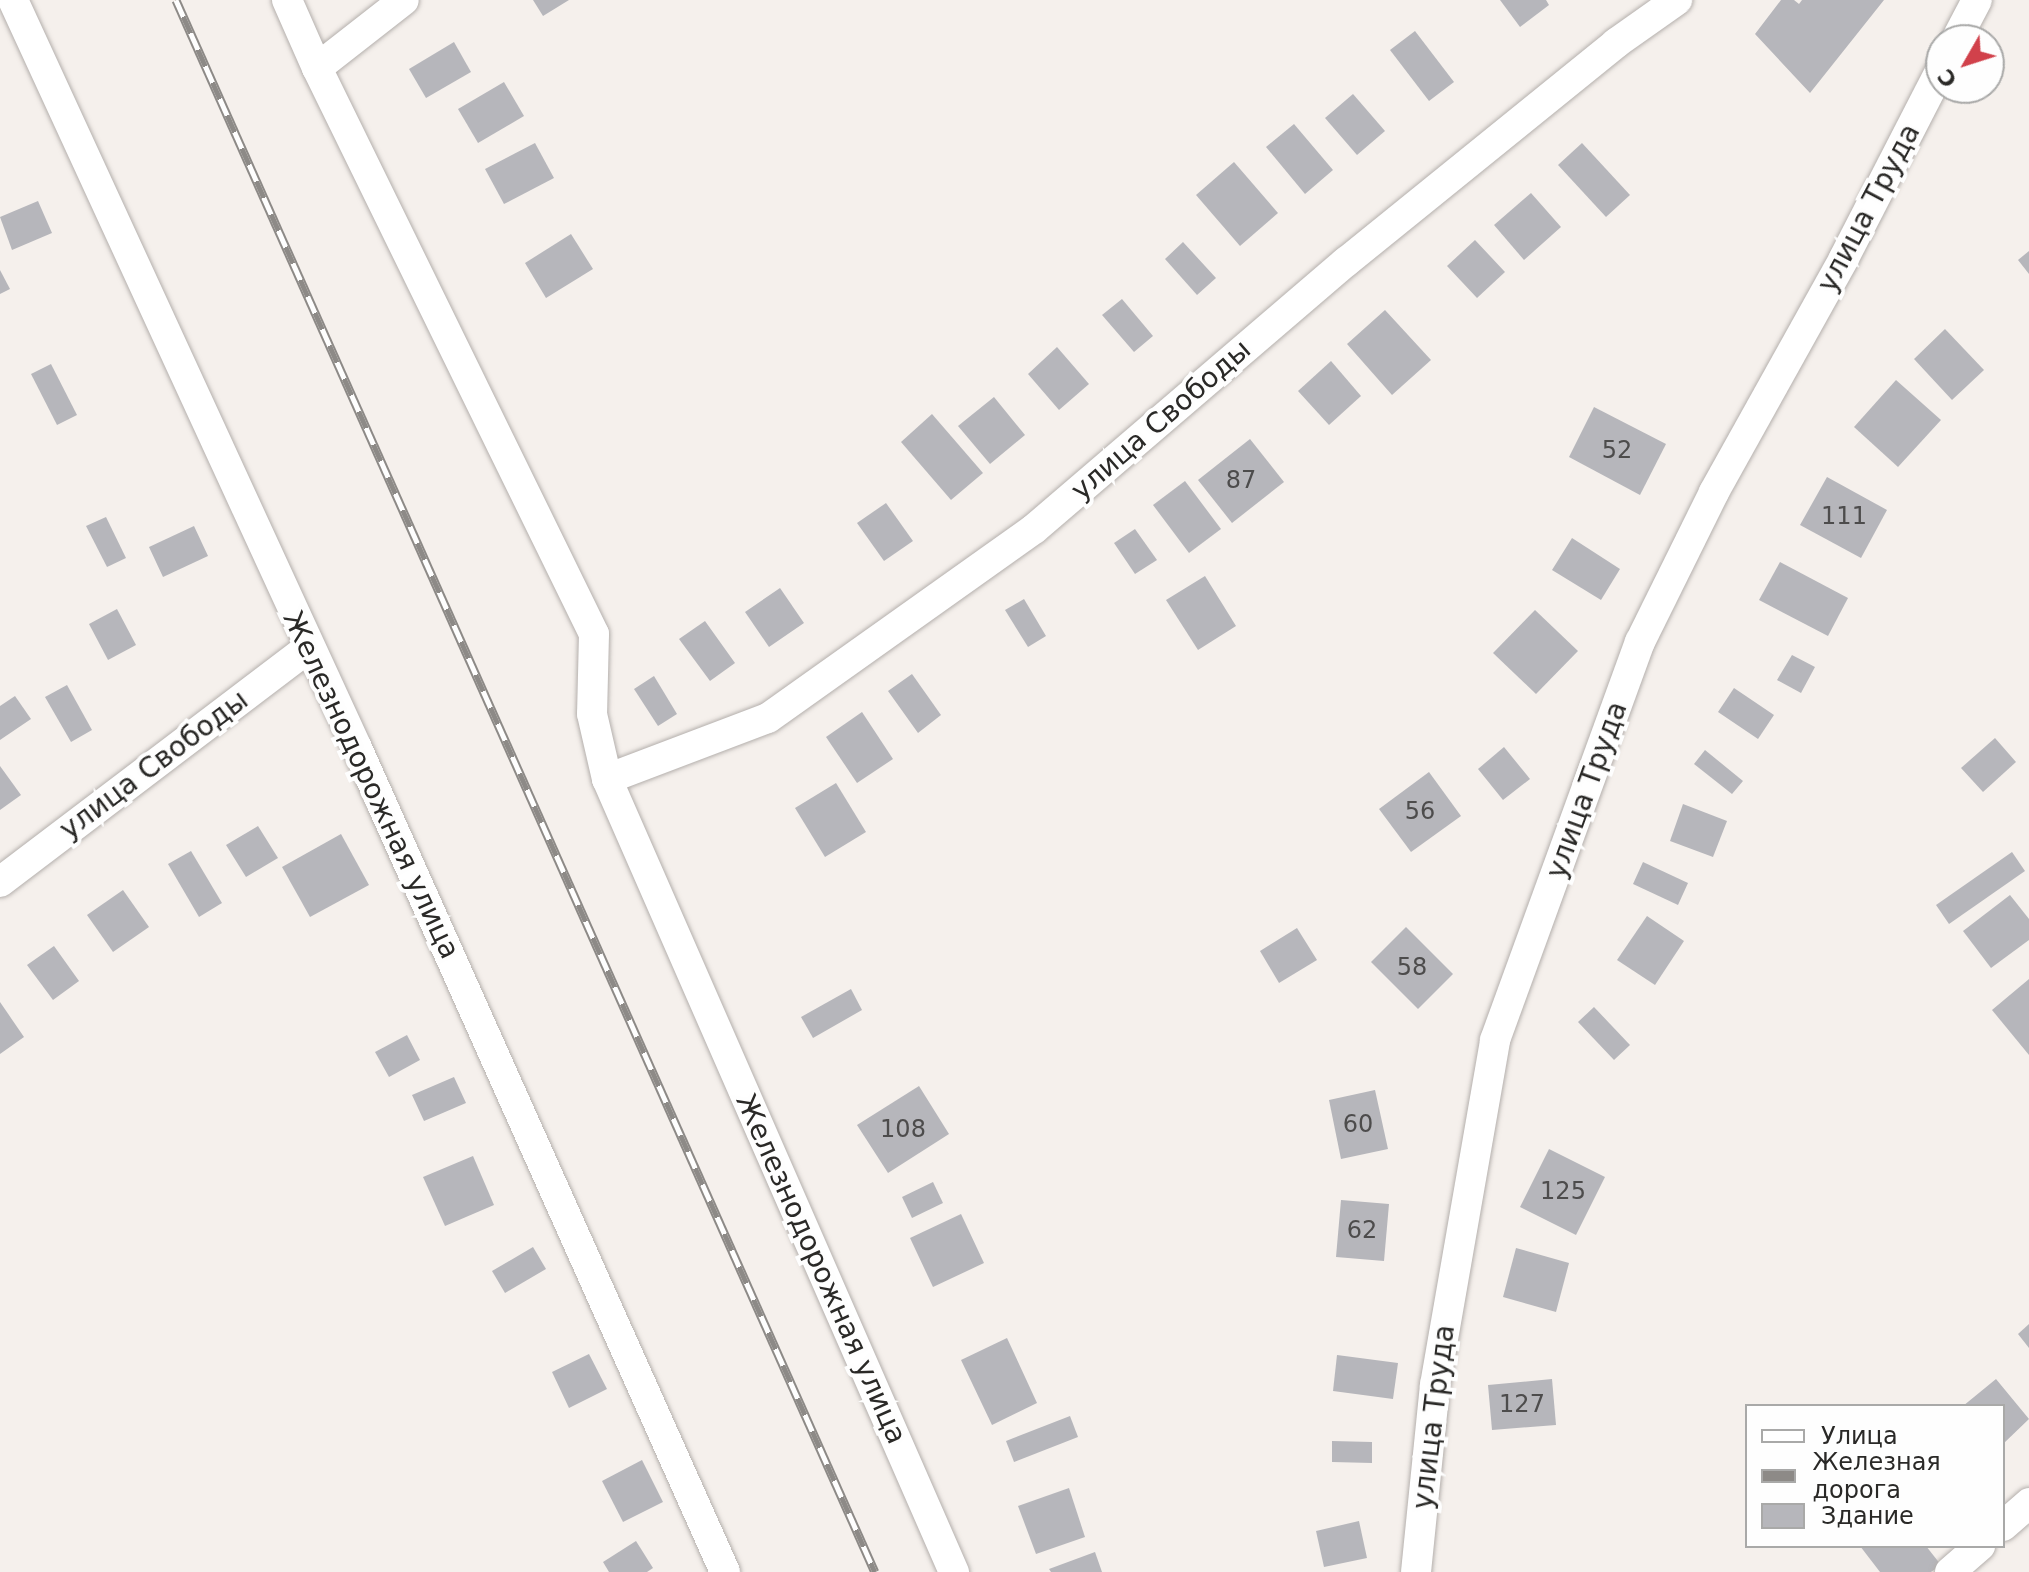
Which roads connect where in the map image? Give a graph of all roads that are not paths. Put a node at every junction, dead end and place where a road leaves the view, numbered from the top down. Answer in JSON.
{"nodes":[{"id":1,"x":13,"y":0,"type":"edge"},
{"id":2,"x":287,"y":0,"type":"edge"},
{"id":3,"x":404,"y":0,"type":"edge"},
{"id":4,"x":1677,"y":0,"type":"edge"},
{"id":5,"x":1977,"y":0,"type":"edge"},
{"id":6,"x":1964,"y":24,"type":"edge"},
{"id":7,"x":317,"y":68,"type":"junction"},
{"id":8,"x":1925,"y":100,"type":"edge"},
{"id":9,"x":308,"y":648,"type":"junction"},
{"id":10,"x":607,"y":779,"type":"junction"},
{"id":11,"x":0,"y":882,"type":"edge"},
{"id":12,"x":2029,"y":1503,"type":"edge"},
{"id":13,"x":2005,"y":1524,"type":"edge"},
{"id":14,"x":1978,"y":1548,"type":"edge"},
{"id":15,"x":725,"y":1572,"type":"edge"},
{"id":16,"x":954,"y":1572,"type":"edge"},
{"id":17,"x":1416,"y":1572,"type":"edge"},
{"id":18,"x":1950,"y":1572,"type":"edge"}],
"edges":[{"from":1,"to":9,"type":"street","name":"Железнодорожная улица"},
{"from":2,"to":7,"type":"street","name":"Железнодорожная улица"},
{"from":3,"to":7,"type":"street"},
{"from":4,"to":10,"type":"street","name":"улица Свободы"},
{"from":5,"to":6,"type":"street"},
{"from":7,"to":10,"type":"street","name":"Железнодорожная улица"},
{"from":8,"to":17,"type":"street","name":"улица Труда"},
{"from":9,"to":11,"type":"street","name":"улица Свободы"},
{"from":9,"to":15,"type":"street","name":"Железнодорожная улица"},
{"from":10,"to":16,"type":"street","name":"Железнодорожная улица"},
{"from":12,"to":13,"type":"street"},
{"from":14,"to":18,"type":"street"}]}
